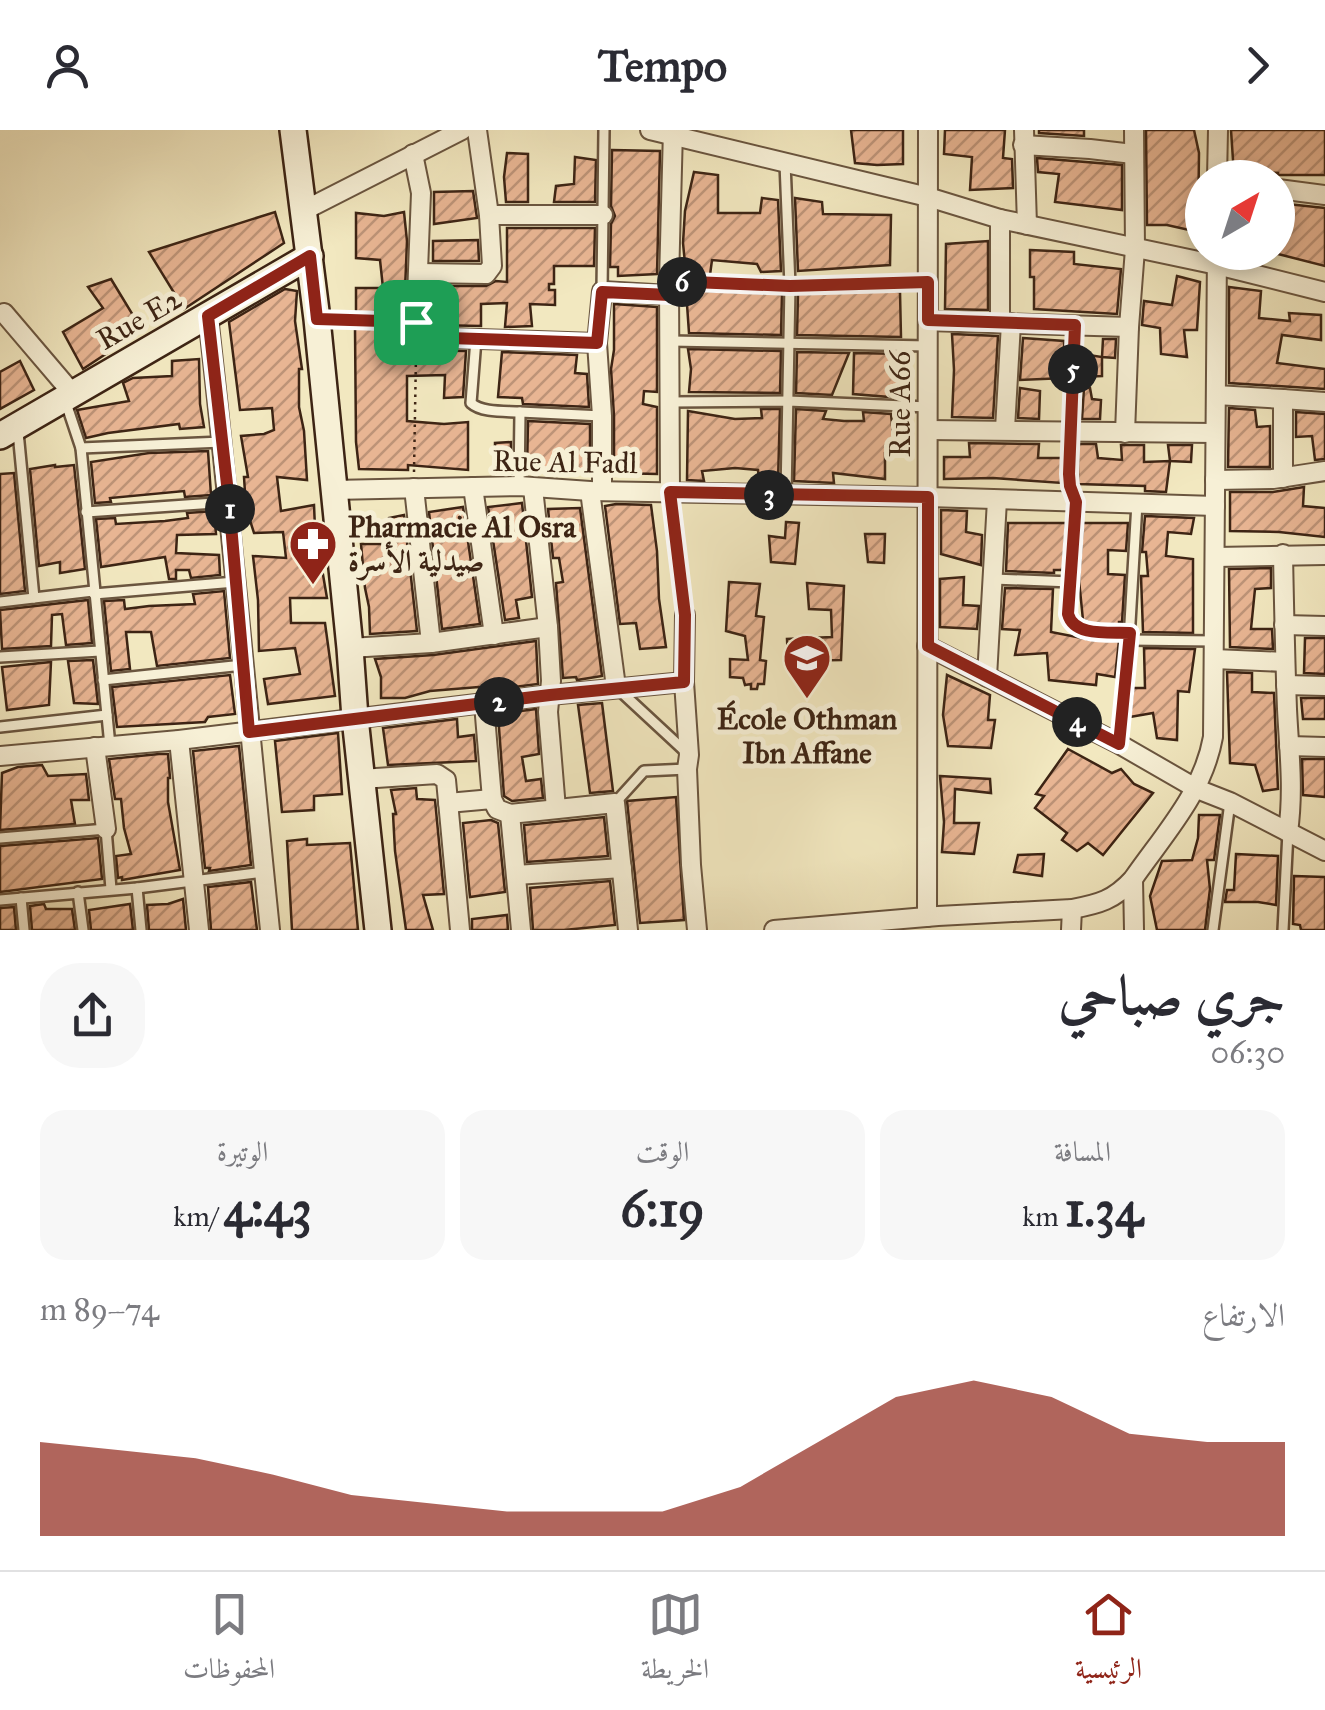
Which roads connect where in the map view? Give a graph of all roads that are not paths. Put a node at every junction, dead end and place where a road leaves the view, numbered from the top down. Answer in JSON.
{"nodes":[{"id":1,"x":294,"y":130,"type":"edge"},
{"id":2,"x":462,"y":130,"type":"edge"},
{"id":3,"x":477,"y":130,"type":"edge"},
{"id":4,"x":604,"y":130,"type":"edge"},
{"id":5,"x":650,"y":130,"type":"edge"},
{"id":6,"x":928,"y":130,"type":"edge"},
{"id":7,"x":1134,"y":130,"type":"edge"},
{"id":8,"x":1218,"y":130,"type":"edge"},
{"id":9,"x":673,"y":133,"type":"edge"},
{"id":10,"x":1024,"y":137,"type":"edge"},
{"id":11,"x":1090,"y":139,"type":"edge"},
{"id":12,"x":412,"y":154,"type":"junction"},
{"id":13,"x":1133,"y":154,"type":"junction"},
{"id":14,"x":1218,"y":160,"type":"edge"},
{"id":15,"x":785,"y":162,"type":"junction"},
{"id":16,"x":1295,"y":191,"type":"edge"},
{"id":17,"x":1325,"y":195,"type":"edge"},
{"id":18,"x":928,"y":198,"type":"junction"},
{"id":19,"x":303,"y":211,"type":"junction"},
{"id":20,"x":603,"y":215,"type":"junction"},
{"id":21,"x":488,"y":216,"type":"junction"},
{"id":22,"x":1000,"y":220,"type":"junction"},
{"id":23,"x":1027,"y":225,"type":"junction"},
{"id":24,"x":1134,"y":249,"type":"junction"},
{"id":25,"x":1185,"y":255,"type":"edge"},
{"id":26,"x":310,"y":256,"type":"junction"},
{"id":27,"x":1217,"y":270,"type":"edge"},
{"id":28,"x":1253,"y":270,"type":"edge"},
{"id":29,"x":418,"y":273,"type":"junction"},
{"id":30,"x":928,"y":282,"type":"junction"},
{"id":31,"x":790,"y":286,"type":"junction"},
{"id":32,"x":670,"y":288,"type":"junction"},
{"id":33,"x":602,"y":292,"type":"junction"},
{"id":34,"x":1325,"y":292,"type":"edge"},
{"id":35,"x":4,"y":313,"type":"dead end"},
{"id":36,"x":208,"y":316,"type":"junction"},
{"id":37,"x":317,"y":319,"type":"junction"},
{"id":38,"x":928,"y":320,"type":"junction"},
{"id":39,"x":1005,"y":323,"type":"junction"},
{"id":40,"x":1075,"y":325,"type":"junction"},
{"id":41,"x":1128,"y":327,"type":"junction"},
{"id":42,"x":417,"y":330,"type":"junction"},
{"id":43,"x":476,"y":339,"type":"junction"},
{"id":44,"x":671,"y":342,"type":"junction"},
{"id":45,"x":597,"y":343,"type":"junction"},
{"id":46,"x":789,"y":345,"type":"junction"},
{"id":47,"x":928,"y":346,"type":"junction"},
{"id":48,"x":1216,"y":395,"type":"junction"},
{"id":49,"x":69,"y":396,"type":"junction"},
{"id":50,"x":1284,"y":399,"type":"junction"},
{"id":51,"x":788,"y":401,"type":"junction"},
{"id":52,"x":670,"y":402,"type":"junction"},
{"id":53,"x":1325,"y":402,"type":"edge"},
{"id":54,"x":928,"y":407,"type":"junction"},
{"id":55,"x":520,"y":412,"type":"junction"},
{"id":56,"x":602,"y":416,"type":"junction"},
{"id":57,"x":928,"y":430,"type":"junction"},
{"id":58,"x":1005,"y":430,"type":"junction"},
{"id":59,"x":9,"y":431,"type":"edge"},
{"id":60,"x":1071,"y":431,"type":"junction"},
{"id":61,"x":1216,"y":432,"type":"junction"},
{"id":62,"x":1125,"y":433,"type":"junction"},
{"id":63,"x":222,"y":442,"type":"junction"},
{"id":64,"x":81,"y":448,"type":"junction"},
{"id":65,"x":1325,"y":472,"type":"edge"},
{"id":66,"x":1283,"y":478,"type":"junction"},
{"id":67,"x":1215,"y":480,"type":"junction"},
{"id":68,"x":473,"y":487,"type":"junction"},
{"id":69,"x":526,"y":487,"type":"junction"},
{"id":70,"x":414,"y":488,"type":"junction"},
{"id":71,"x":333,"y":490,"type":"junction"},
{"id":72,"x":596,"y":491,"type":"junction"},
{"id":73,"x":670,"y":492,"type":"junction"},
{"id":74,"x":786,"y":495,"type":"junction"},
{"id":75,"x":928,"y":497,"type":"junction"},
{"id":76,"x":997,"y":500,"type":"junction"},
{"id":77,"x":229,"y":502,"type":"junction"},
{"id":78,"x":1076,"y":502,"type":"junction"},
{"id":79,"x":1137,"y":503,"type":"junction"},
{"id":80,"x":1215,"y":506,"type":"junction"},
{"id":81,"x":86,"y":512,"type":"junction"},
{"id":82,"x":1282,"y":554,"type":"junction"},
{"id":83,"x":1325,"y":554,"type":"edge"},
{"id":84,"x":1215,"y":556,"type":"junction"},
{"id":85,"x":994,"y":579,"type":"junction"},
{"id":86,"x":236,"y":582,"type":"junction"},
{"id":87,"x":1071,"y":582,"type":"junction"},
{"id":88,"x":93,"y":592,"type":"junction"},
{"id":89,"x":34,"y":598,"type":"junction"},
{"id":90,"x":0,"y":602,"type":"edge"},
{"id":91,"x":685,"y":615,"type":"joint"},
{"id":92,"x":1284,"y":625,"type":"junction"},
{"id":93,"x":1325,"y":626,"type":"edge"},
{"id":94,"x":548,"y":627,"type":"junction"},
{"id":95,"x":494,"y":635,"type":"junction"},
{"id":96,"x":1129,"y":636,"type":"junction"},
{"id":97,"x":431,"y":643,"type":"junction"},
{"id":98,"x":928,"y":646,"type":"junction"},
{"id":99,"x":350,"y":648,"type":"junction"},
{"id":100,"x":1214,"y":650,"type":"junction"},
{"id":101,"x":100,"y":651,"type":"junction"},
{"id":102,"x":0,"y":657,"type":"edge"},
{"id":103,"x":1286,"y":662,"type":"junction"},
{"id":104,"x":243,"y":665,"type":"junction"},
{"id":105,"x":987,"y":677,"type":"junction"},
{"id":106,"x":103,"y":680,"type":"junction"},
{"id":107,"x":684,"y":682,"type":"junction"},
{"id":108,"x":1286,"y":685,"type":"junction"},
{"id":109,"x":1325,"y":686,"type":"edge"},
{"id":110,"x":616,"y":687,"type":"junction"},
{"id":111,"x":550,"y":695,"type":"junction"},
{"id":112,"x":484,"y":704,"type":"junction"},
{"id":113,"x":107,"y":715,"type":"junction"},
{"id":114,"x":354,"y":718,"type":"junction"},
{"id":115,"x":0,"y":725,"type":"edge"},
{"id":116,"x":249,"y":732,"type":"junction"},
{"id":117,"x":179,"y":740,"type":"junction"},
{"id":118,"x":1119,"y":744,"type":"junction"},
{"id":119,"x":1289,"y":746,"type":"junction"},
{"id":120,"x":103,"y":747,"type":"junction"},
{"id":121,"x":1325,"y":747,"type":"edge"},
{"id":122,"x":0,"y":756,"type":"edge"},
{"id":123,"x":688,"y":762,"type":"junction"},
{"id":124,"x":361,"y":780,"type":"junction"},
{"id":125,"x":1197,"y":788,"type":"junction"},
{"id":126,"x":492,"y":799,"type":"junction"},
{"id":127,"x":1230,"y":802,"type":"junction"},
{"id":128,"x":448,"y":803,"type":"junction"},
{"id":129,"x":615,"y":803,"type":"junction"},
{"id":130,"x":556,"y":809,"type":"junction"},
{"id":131,"x":510,"y":814,"type":"junction"},
{"id":132,"x":106,"y":828,"type":"junction"},
{"id":133,"x":1288,"y":832,"type":"junction"},
{"id":134,"x":0,"y":838,"type":"edge"},
{"id":135,"x":1325,"y":851,"type":"edge"},
{"id":136,"x":622,"y":868,"type":"junction"},
{"id":137,"x":264,"y":872,"type":"junction"},
{"id":138,"x":516,"y":876,"type":"junction"},
{"id":139,"x":1133,"y":879,"type":"junction"},
{"id":140,"x":194,"y":880,"type":"junction"},
{"id":141,"x":112,"y":888,"type":"junction"},
{"id":142,"x":137,"y":888,"type":"junction"},
{"id":143,"x":78,"y":892,"type":"junction"},
{"id":144,"x":21,"y":898,"type":"junction"},
{"id":145,"x":0,"y":900,"type":"edge"},
{"id":146,"x":1072,"y":910,"type":"junction"},
{"id":147,"x":934,"y":921,"type":"edge"},
{"id":148,"x":24,"y":930,"type":"edge"},
{"id":149,"x":83,"y":930,"type":"edge"},
{"id":150,"x":141,"y":930,"type":"edge"},
{"id":151,"x":199,"y":930,"type":"edge"},
{"id":152,"x":270,"y":930,"type":"edge"},
{"id":153,"x":378,"y":930,"type":"edge"},
{"id":154,"x":460,"y":930,"type":"edge"},
{"id":155,"x":521,"y":930,"type":"edge"},
{"id":156,"x":628,"y":930,"type":"edge"},
{"id":157,"x":698,"y":930,"type":"edge"},
{"id":158,"x":774,"y":930,"type":"edge"},
{"id":159,"x":1071,"y":930,"type":"edge"},
{"id":160,"x":1134,"y":930,"type":"edge"},
{"id":161,"x":1213,"y":930,"type":"edge"},
{"id":162,"x":1283,"y":930,"type":"edge"}],
"edges":[{"from":1,"to":19,"type":"street"},
{"from":2,"to":12,"type":"street"},
{"from":3,"to":21,"type":"street"},
{"from":4,"to":20,"type":"lane"},
{"from":5,"to":9,"type":"street"},
{"from":6,"to":18,"type":"street","name":"Rue A66"},
{"from":7,"to":13,"type":"street"},
{"from":8,"to":14,"type":"street"},
{"from":9,"to":15,"type":"street"},
{"from":9,"to":32,"type":"street"},
{"from":10,"to":11,"type":"street"},
{"from":10,"to":23,"type":"street"},
{"from":11,"to":13,"type":"street"},
{"from":12,"to":19,"type":"street"},
{"from":12,"to":29,"type":"street"},
{"from":13,"to":24,"type":"street"},
{"from":15,"to":18,"type":"street"},
{"from":15,"to":31,"type":"lane"},
{"from":16,"to":17,"type":"street"},
{"from":18,"to":22,"type":"street"},
{"from":18,"to":30,"type":"street","name":"Rue A66"},
{"from":19,"to":26,"type":"street"},
{"from":20,"to":21,"type":"street"},
{"from":20,"to":33,"type":"lane"},
{"from":21,"to":29,"type":"street"},
{"from":22,"to":23,"type":"street"},
{"from":22,"to":39,"type":"street"},
{"from":23,"to":24,"type":"street"},
{"from":24,"to":25,"type":"street"},
{"from":24,"to":41,"type":"street"},
{"from":26,"to":36,"type":"street","name":"Rue E2"},
{"from":26,"to":37,"type":"street"},
{"from":27,"to":48,"type":"street"},
{"from":28,"to":34,"type":"street"},
{"from":29,"to":42,"type":"street"},
{"from":30,"to":31,"type":"lane"},
{"from":30,"to":38,"type":"street","name":"Rue A66"},
{"from":31,"to":32,"type":"lane"},
{"from":31,"to":46,"type":"lane"},
{"from":32,"to":33,"type":"street"},
{"from":32,"to":44,"type":"street"},
{"from":33,"to":45,"type":"street"},
{"from":35,"to":49,"type":"street"},
{"from":36,"to":49,"type":"street","name":"Rue E2"},
{"from":36,"to":63,"type":"street"},
{"from":37,"to":42,"type":"lane"},
{"from":37,"to":71,"type":"street"},
{"from":38,"to":39,"type":"street"},
{"from":38,"to":47,"type":"street","name":"Rue A66"},
{"from":39,"to":40,"type":"street"},
{"from":39,"to":58,"type":"street"},
{"from":40,"to":41,"type":"street"},
{"from":40,"to":60,"type":"lane"},
{"from":41,"to":62,"type":"street"},
{"from":42,"to":43,"type":"street"},
{"from":43,"to":45,"type":"street"},
{"from":43,"to":55,"type":"lane"},
{"from":44,"to":46,"type":"lane"},
{"from":44,"to":52,"type":"street"},
{"from":45,"to":56,"type":"street"},
{"from":46,"to":47,"type":"lane"},
{"from":46,"to":51,"type":"lane"},
{"from":47,"to":54,"type":"street","name":"Rue A66"},
{"from":48,"to":50,"type":"street"},
{"from":48,"to":61,"type":"street"},
{"from":49,"to":59,"type":"street","name":"Rue E2"},
{"from":49,"to":64,"type":"lane"},
{"from":50,"to":53,"type":"street"},
{"from":50,"to":66,"type":"street"},
{"from":51,"to":52,"type":"lane"},
{"from":51,"to":54,"type":"lane"},
{"from":51,"to":74,"type":"lane"},
{"from":52,"to":73,"type":"street"},
{"from":54,"to":57,"type":"street","name":"Rue A66"},
{"from":55,"to":56,"type":"lane"},
{"from":55,"to":69,"type":"lane"},
{"from":56,"to":72,"type":"street"},
{"from":57,"to":58,"type":"street"},
{"from":57,"to":75,"type":"street","name":"Rue A66"},
{"from":58,"to":60,"type":"street"},
{"from":59,"to":89,"type":"lane"},
{"from":60,"to":62,"type":"street"},
{"from":60,"to":78,"type":"lane"},
{"from":61,"to":62,"type":"street"},
{"from":61,"to":67,"type":"street"},
{"from":63,"to":64,"type":"lane"},
{"from":63,"to":77,"type":"street"},
{"from":64,"to":81,"type":"lane"},
{"from":65,"to":66,"type":"street"},
{"from":66,"to":67,"type":"street"},
{"from":67,"to":80,"type":"street"},
{"from":68,"to":69,"type":"street","name":"Rue Al Fadl"},
{"from":68,"to":70,"type":"street","name":"Rue Al Fadl"},
{"from":68,"to":95,"type":"street"},
{"from":69,"to":72,"type":"street","name":"Rue Al Fadl"},
{"from":69,"to":94,"type":"street"},
{"from":70,"to":71,"type":"street","name":"Rue Al Fadl"},
{"from":70,"to":97,"type":"street"},
{"from":71,"to":99,"type":"street"},
{"from":72,"to":73,"type":"street","name":"Rue Al Fadl"},
{"from":72,"to":110,"type":"street"},
{"from":73,"to":74,"type":"street","name":"Rue Al Fadl"},
{"from":73,"to":91,"type":"lane"},
{"from":74,"to":75,"type":"street","name":"Rue Al Fadl"},
{"from":75,"to":76,"type":"street","name":"Rue Al Fadl"},
{"from":75,"to":98,"type":"street","name":"Rue A66"},
{"from":76,"to":78,"type":"street","name":"Rue Al Fadl"},
{"from":76,"to":85,"type":"street"},
{"from":77,"to":81,"type":"lane"},
{"from":77,"to":86,"type":"street"},
{"from":78,"to":79,"type":"street","name":"Rue Al Fadl"},
{"from":78,"to":87,"type":"lane"},
{"from":79,"to":80,"type":"street","name":"Rue Al Fadl"},
{"from":79,"to":96,"type":"lane"},
{"from":80,"to":84,"type":"street"},
{"from":81,"to":88,"type":"lane"},
{"from":82,"to":83,"type":"street"},
{"from":82,"to":84,"type":"street"},
{"from":82,"to":92,"type":"street"},
{"from":84,"to":100,"type":"street"},
{"from":85,"to":87,"type":"lane"},
{"from":85,"to":105,"type":"street"},
{"from":86,"to":88,"type":"lane"},
{"from":86,"to":104,"type":"street"},
{"from":87,"to":96,"type":"lane"},
{"from":88,"to":89,"type":"lane"},
{"from":88,"to":101,"type":"lane"},
{"from":89,"to":90,"type":"lane"},
{"from":91,"to":107,"type":"street"},
{"from":92,"to":93,"type":"street"},
{"from":92,"to":103,"type":"street"},
{"from":94,"to":95,"type":"street"},
{"from":94,"to":111,"type":"street"},
{"from":95,"to":97,"type":"street"},
{"from":96,"to":100,"type":"lane"},
{"from":96,"to":118,"type":"lane"},
{"from":97,"to":99,"type":"street"},
{"from":98,"to":105,"type":"street"},
{"from":98,"to":147,"type":"street","name":"Rue A66"},
{"from":99,"to":114,"type":"street"},
{"from":100,"to":103,"type":"street"},
{"from":100,"to":125,"type":"street"},
{"from":101,"to":102,"type":"lane"},
{"from":101,"to":106,"type":"lane"},
{"from":103,"to":108,"type":"street"},
{"from":104,"to":106,"type":"lane"},
{"from":104,"to":116,"type":"street"},
{"from":105,"to":118,"type":"street"},
{"from":106,"to":113,"type":"lane"},
{"from":107,"to":110,"type":"street"},
{"from":107,"to":123,"type":"street"},
{"from":108,"to":109,"type":"street"},
{"from":108,"to":119,"type":"street"},
{"from":110,"to":111,"type":"street"},
{"from":110,"to":123,"type":"lane"},
{"from":111,"to":112,"type":"street"},
{"from":111,"to":130,"type":"street"},
{"from":112,"to":114,"type":"street"},
{"from":112,"to":126,"type":"street"},
{"from":113,"to":115,"type":"lane"},
{"from":113,"to":120,"type":"lane"},
{"from":114,"to":116,"type":"street"},
{"from":114,"to":124,"type":"street"},
{"from":116,"to":117,"type":"street"},
{"from":116,"to":137,"type":"street"},
{"from":117,"to":120,"type":"street"},
{"from":117,"to":140,"type":"street"},
{"from":118,"to":125,"type":"street"},
{"from":119,"to":121,"type":"street"},
{"from":119,"to":133,"type":"street"},
{"from":120,"to":122,"type":"street"},
{"from":120,"to":132,"type":"street"},
{"from":123,"to":129,"type":"lane"},
{"from":123,"to":157,"type":"street"},
{"from":124,"to":128,"type":"street"},
{"from":124,"to":153,"type":"street"},
{"from":125,"to":127,"type":"street"},
{"from":125,"to":139,"type":"street"},
{"from":126,"to":128,"type":"street"},
{"from":126,"to":131,"type":"street"},
{"from":127,"to":133,"type":"street"},
{"from":127,"to":161,"type":"lane"},
{"from":128,"to":154,"type":"street"},
{"from":129,"to":130,"type":"street"},
{"from":129,"to":136,"type":"street"},
{"from":130,"to":131,"type":"street"},
{"from":131,"to":138,"type":"street"},
{"from":132,"to":134,"type":"lane"},
{"from":132,"to":141,"type":"lane"},
{"from":133,"to":135,"type":"street"},
{"from":133,"to":162,"type":"lane"},
{"from":136,"to":138,"type":"street"},
{"from":136,"to":156,"type":"street"},
{"from":137,"to":140,"type":"lane"},
{"from":137,"to":152,"type":"street"},
{"from":138,"to":155,"type":"street"},
{"from":139,"to":146,"type":"street"},
{"from":139,"to":160,"type":"street"},
{"from":140,"to":142,"type":"lane"},
{"from":140,"to":151,"type":"street"},
{"from":141,"to":142,"type":"lane"},
{"from":141,"to":143,"type":"lane"},
{"from":142,"to":150,"type":"lane"},
{"from":143,"to":144,"type":"lane"},
{"from":143,"to":149,"type":"lane"},
{"from":144,"to":145,"type":"lane"},
{"from":144,"to":148,"type":"lane"},
{"from":146,"to":147,"type":"street"},
{"from":146,"to":159,"type":"street"},
{"from":147,"to":158,"type":"street"}]}
